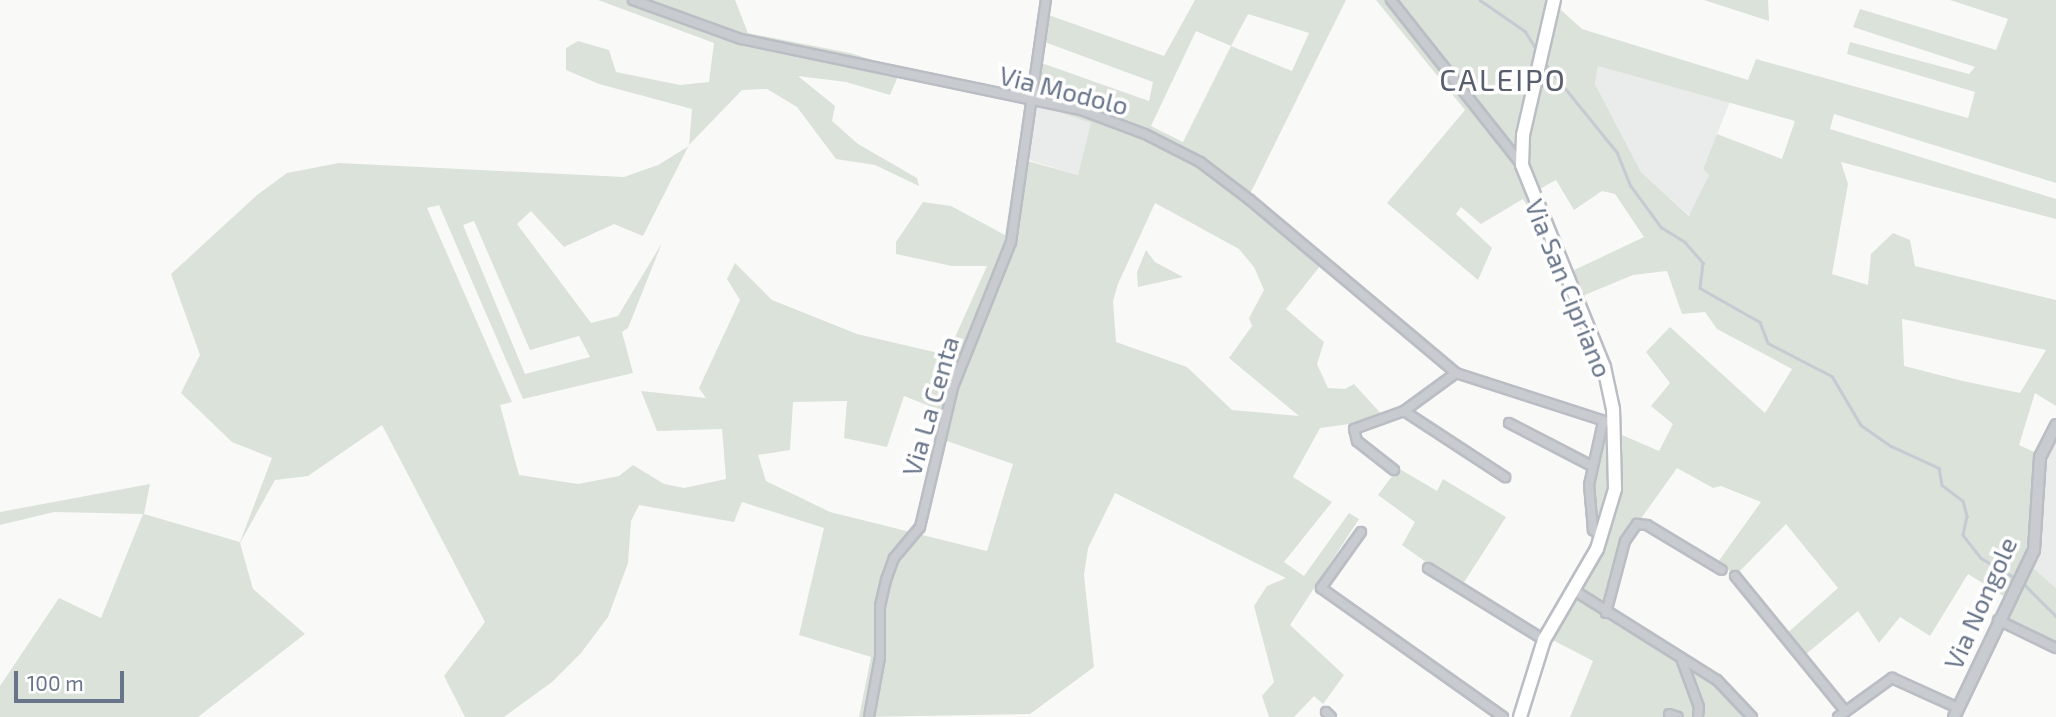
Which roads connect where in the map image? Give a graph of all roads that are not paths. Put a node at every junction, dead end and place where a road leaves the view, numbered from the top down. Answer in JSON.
{"nodes":[{"id":1,"x":632,"y":0,"type":"edge"},
{"id":2,"x":1046,"y":0,"type":"edge"},
{"id":3,"x":1391,"y":0,"type":"edge"},
{"id":4,"x":1554,"y":0,"type":"edge"},
{"id":5,"x":1030,"y":102,"type":"junction"},
{"id":6,"x":1522,"y":165,"type":"junction"},
{"id":7,"x":1456,"y":373,"type":"junction"},
{"id":8,"x":1404,"y":411,"type":"junction"},
{"id":9,"x":1508,"y":423,"type":"dead end"},
{"id":10,"x":1608,"y":423,"type":"junction"},
{"id":11,"x":2056,"y":425,"type":"edge"},
{"id":12,"x":1590,"y":465,"type":"junction"},
{"id":13,"x":1394,"y":471,"type":"dead end"},
{"id":14,"x":1505,"y":477,"type":"dead end"},
{"id":15,"x":1362,"y":532,"type":"dead end"},
{"id":16,"x":1602,"y":536,"type":"junction"},
{"id":17,"x":1428,"y":568,"type":"dead end"},
{"id":18,"x":1722,"y":570,"type":"dead end"},
{"id":19,"x":1735,"y":576,"type":"dead end"},
{"id":20,"x":1575,"y":591,"type":"junction"},
{"id":21,"x":1606,"y":612,"type":"junction"},
{"id":22,"x":1998,"y":620,"type":"junction"},
{"id":23,"x":1544,"y":640,"type":"junction"},
{"id":24,"x":2056,"y":648,"type":"edge"},
{"id":25,"x":1681,"y":658,"type":"junction"},
{"id":26,"x":1956,"y":713,"type":"edge"},
{"id":27,"x":1841,"y":714,"type":"edge"},
{"id":28,"x":869,"y":717,"type":"edge"},
{"id":29,"x":1503,"y":717,"type":"edge"},
{"id":30,"x":1520,"y":717,"type":"edge"},
{"id":31,"x":1698,"y":717,"type":"edge"},
{"id":32,"x":1752,"y":717,"type":"edge"}],
"edges":[{"from":1,"to":5,"type":"street","name":"Via Modolo"},
{"from":2,"to":5,"type":"street","name":"Via La Centa"},
{"from":3,"to":6,"type":"street"},
{"from":4,"to":6,"type":"main road"},
{"from":5,"to":7,"type":"street","name":"Via Modolo"},
{"from":5,"to":28,"type":"street","name":"Via La Centa"},
{"from":6,"to":10,"type":"main road","name":"Via San Cipriano"},
{"from":7,"to":8,"type":"street"},
{"from":7,"to":10,"type":"street","name":"Via Modolo"},
{"from":8,"to":13,"type":"street"},
{"from":8,"to":14,"type":"street"},
{"from":9,"to":12,"type":"street"},
{"from":10,"to":12,"type":"street","name":"Via San Cipriano"},
{"from":10,"to":16,"type":"main road","name":"Via San Cipriano"},
{"from":11,"to":22,"type":"street","name":"Via Nongole"},
{"from":12,"to":16,"type":"street","name":"Via San Cipriano"},
{"from":15,"to":29,"type":"street"},
{"from":16,"to":20,"type":"main road","name":"Via San Cipriano"},
{"from":17,"to":23,"type":"street"},
{"from":18,"to":21,"type":"street"},
{"from":19,"to":27,"type":"street"},
{"from":20,"to":21,"type":"street"},
{"from":20,"to":23,"type":"main road","name":"Via San Cipriano"},
{"from":21,"to":25,"type":"street"},
{"from":22,"to":24,"type":"street"},
{"from":22,"to":26,"type":"street","name":"Via Nongole"},
{"from":23,"to":30,"type":"main road","name":"Via San Cipriano"},
{"from":25,"to":31,"type":"street"},
{"from":25,"to":32,"type":"street"},
{"from":26,"to":27,"type":"street"}]}
